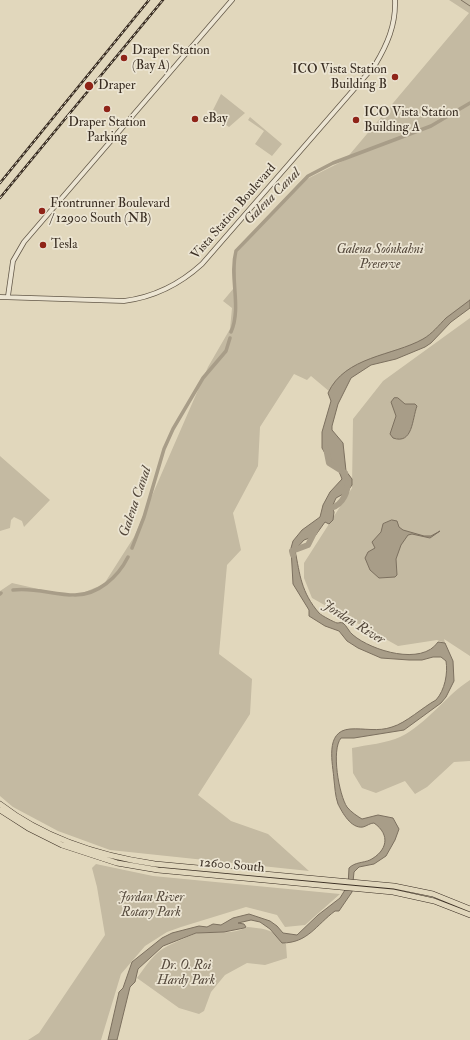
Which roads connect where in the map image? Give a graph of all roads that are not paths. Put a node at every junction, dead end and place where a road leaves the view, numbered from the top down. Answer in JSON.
{"nodes":[{"id":1,"x":232,"y":0,"type":"edge"},
{"id":2,"x":395,"y":0,"type":"edge"},
{"id":3,"x":8,"y":296,"type":"junction"},
{"id":4,"x":0,"y":297,"type":"edge"},
{"id":5,"x":0,"y":804,"type":"edge"},
{"id":6,"x":0,"y":810,"type":"edge"},
{"id":7,"x":335,"y":884,"type":"junction"},
{"id":8,"x":470,"y":909,"type":"edge"},
{"id":9,"x":470,"y":915,"type":"edge"}],
"edges":[{"from":1,"to":3,"type":"street"},
{"from":2,"to":3,"type":"street","name":"Vista Station Boulevard"},
{"from":3,"to":4,"type":"street","name":"Vista Station Boulevard"},
{"from":5,"to":7,"type":"main road","name":"12600 South"},
{"from":6,"to":7,"type":"main road","name":"12600 South"},
{"from":7,"to":8,"type":"main road","name":"12600 South"},
{"from":7,"to":9,"type":"main road","name":"12600 South"}]}
